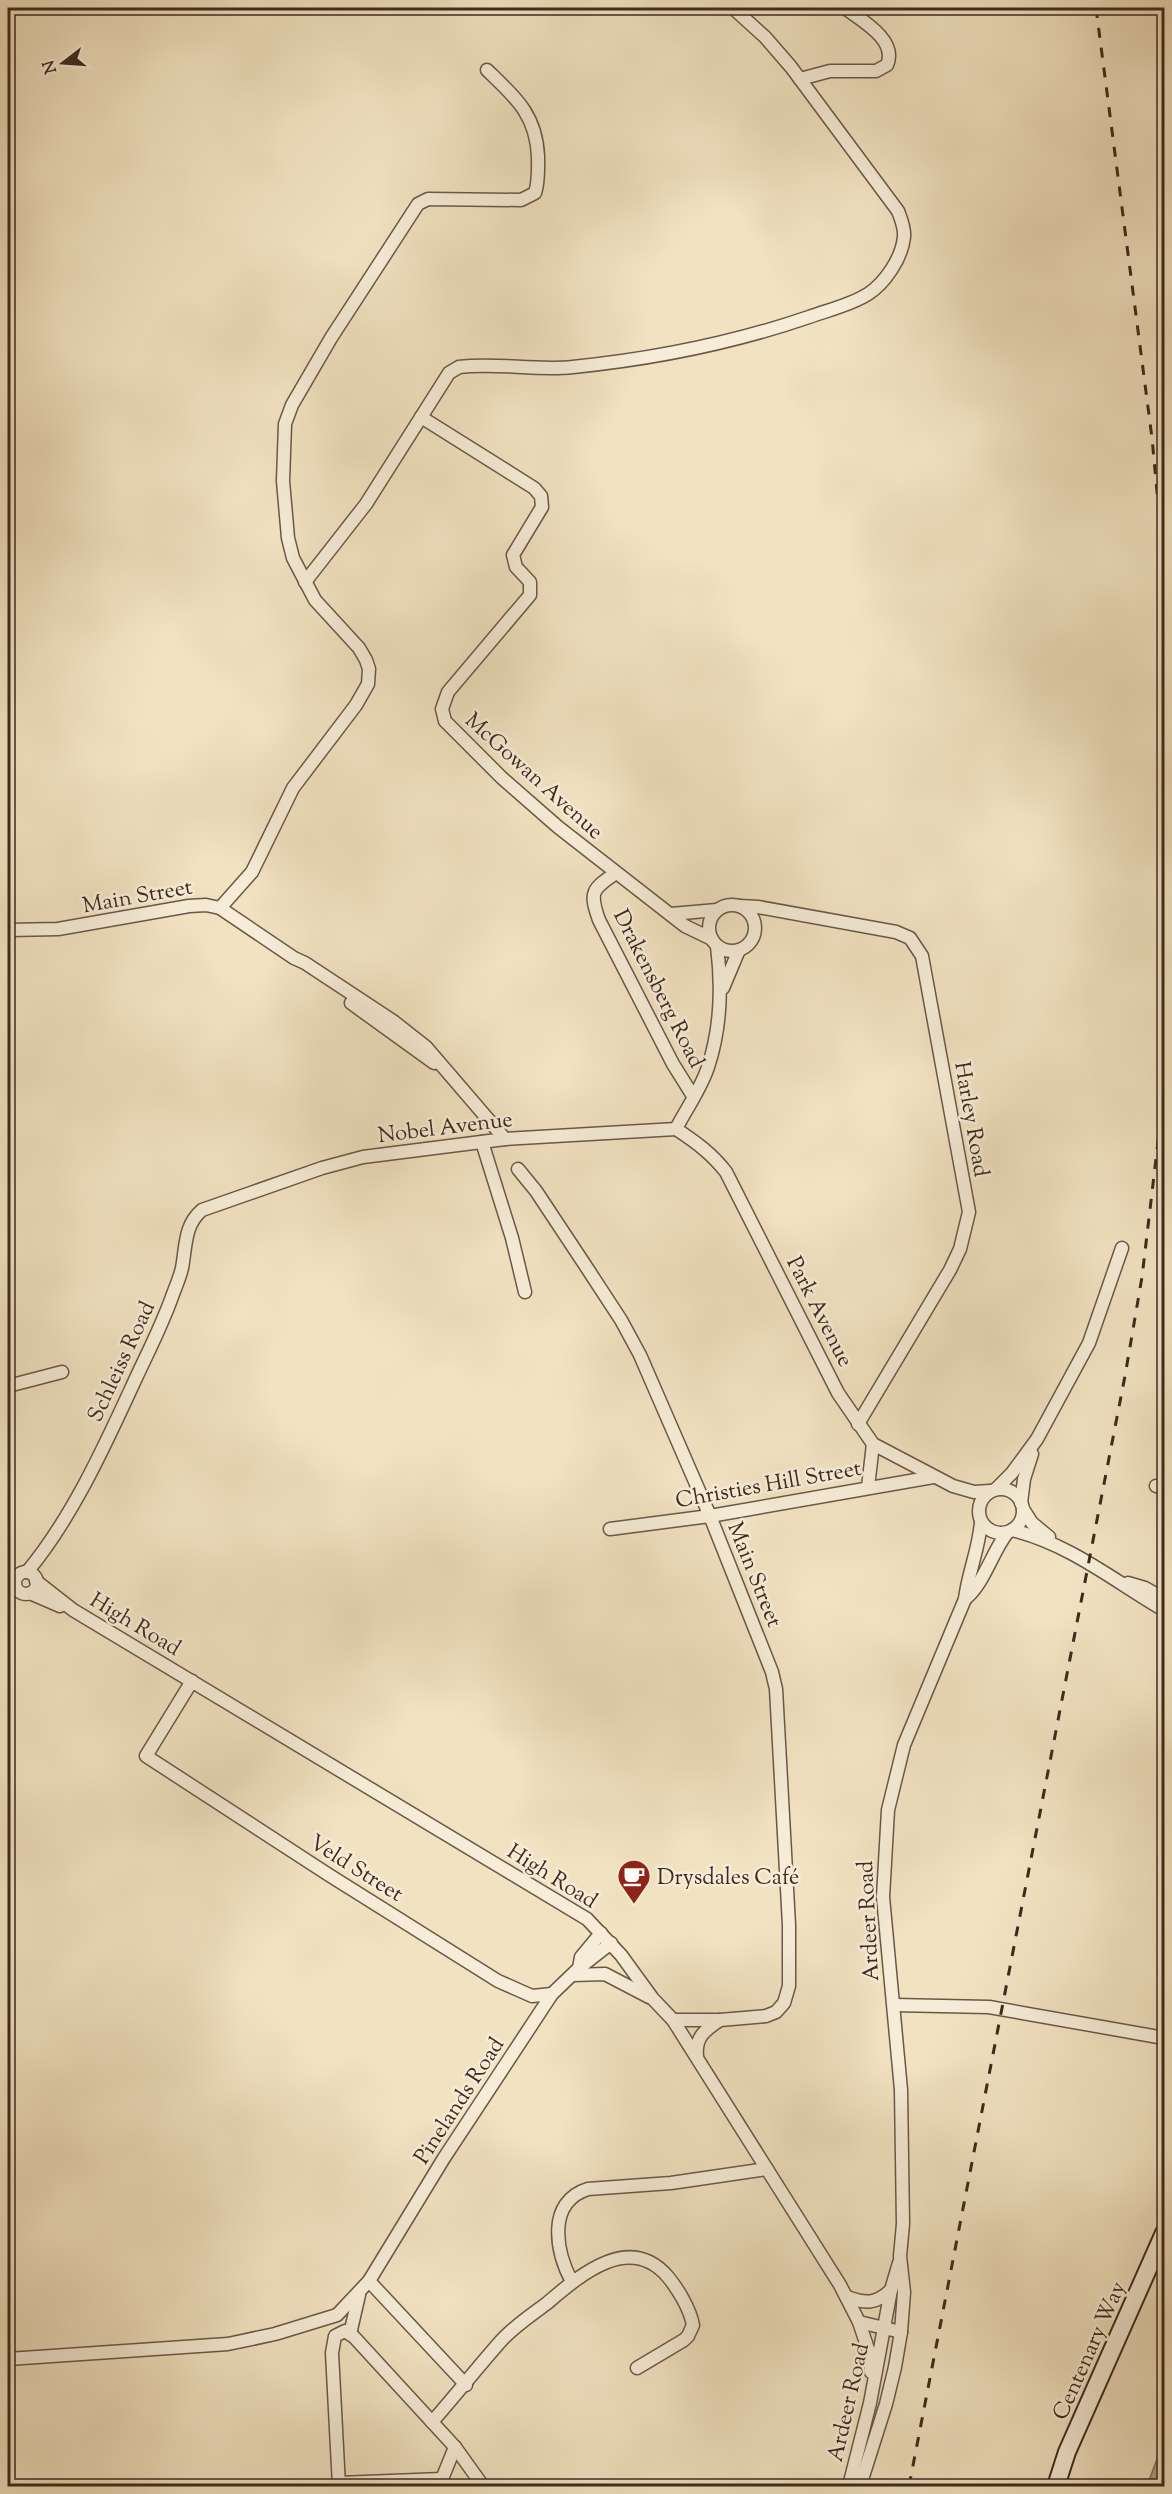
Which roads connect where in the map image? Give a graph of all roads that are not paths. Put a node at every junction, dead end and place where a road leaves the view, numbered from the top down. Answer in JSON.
{"nodes":[{"id":1,"x":733,"y":8,"type":"edge"},
{"id":2,"x":845,"y":8,"type":"edge"},
{"id":3,"x":487,"y":70,"type":"dead end"},
{"id":4,"x":800,"y":79,"type":"junction"},
{"id":5,"x":421,"y":417,"type":"junction"},
{"id":6,"x":305,"y":582,"type":"junction"},
{"id":7,"x":616,"y":873,"type":"junction"},
{"id":8,"x":740,"y":906,"type":"junction"},
{"id":9,"x":220,"y":908,"type":"junction"},
{"id":10,"x":717,"y":910,"type":"junction"},
{"id":11,"x":773,"y":910,"type":"junction"},
{"id":12,"x":700,"y":911,"type":"junction"},
{"id":13,"x":671,"y":914,"type":"junction"},
{"id":14,"x":756,"y":929,"type":"junction"},
{"id":15,"x":8,"y":930,"type":"edge"},
{"id":16,"x":699,"y":934,"type":"junction"},
{"id":17,"x":714,"y":942,"type":"junction"},
{"id":18,"x":739,"y":950,"type":"junction"},
{"id":19,"x":721,"y":992,"type":"junction"},
{"id":20,"x":693,"y":1096,"type":"junction"},
{"id":21,"x":676,"y":1129,"type":"junction"},
{"id":22,"x":505,"y":1139,"type":"junction"},
{"id":23,"x":482,"y":1142,"type":"junction"},
{"id":24,"x":518,"y":1169,"type":"dead end"},
{"id":25,"x":225,"y":1201,"type":"joint"},
{"id":26,"x":1122,"y":1248,"type":"dead end"},
{"id":27,"x":525,"y":1292,"type":"dead end"},
{"id":28,"x":62,"y":1372,"type":"dead end"},
{"id":29,"x":8,"y":1386,"type":"edge"},
{"id":30,"x":858,"y":1424,"type":"junction"},
{"id":31,"x":1037,"y":1439,"type":"junction"},
{"id":32,"x":873,"y":1444,"type":"junction"},
{"id":33,"x":933,"y":1477,"type":"junction"},
{"id":34,"x":953,"y":1486,"type":"junction"},
{"id":35,"x":868,"y":1487,"type":"junction"},
{"id":36,"x":993,"y":1490,"type":"junction"},
{"id":37,"x":1022,"y":1506,"type":"junction"},
{"id":38,"x":710,"y":1516,"type":"junction"},
{"id":39,"x":980,"y":1520,"type":"junction"},
{"id":40,"x":610,"y":1528,"type":"dead end"},
{"id":41,"x":1010,"y":1531,"type":"junction"},
{"id":42,"x":1066,"y":1550,"type":"junction"},
{"id":43,"x":8,"y":1566,"type":"edge"},
{"id":44,"x":30,"y":1576,"type":"junction"},
{"id":45,"x":1121,"y":1581,"type":"junction"},
{"id":46,"x":12,"y":1585,"type":"edge"},
{"id":47,"x":30,"y":1593,"type":"junction"},
{"id":48,"x":965,"y":1599,"type":"junction"},
{"id":49,"x":1164,"y":1599,"type":"edge"},
{"id":50,"x":73,"y":1610,"type":"junction"},
{"id":51,"x":1164,"y":1610,"type":"edge"},
{"id":52,"x":192,"y":1681,"type":"junction"},
{"id":53,"x":601,"y":1933,"type":"junction"},
{"id":54,"x":611,"y":1943,"type":"junction"},
{"id":55,"x":576,"y":1971,"type":"junction"},
{"id":56,"x":552,"y":1994,"type":"junction"},
{"id":57,"x":653,"y":1999,"type":"junction"},
{"id":58,"x":894,"y":2005,"type":"junction"},
{"id":59,"x":673,"y":2020,"type":"junction"},
{"id":60,"x":720,"y":2020,"type":"junction"},
{"id":61,"x":1164,"y":2038,"type":"edge"},
{"id":62,"x":697,"y":2057,"type":"junction"},
{"id":63,"x":768,"y":2169,"type":"junction"},
{"id":64,"x":1164,"y":2233,"type":"edge"},
{"id":65,"x":900,"y":2256,"type":"junction"},
{"id":66,"x":369,"y":2281,"type":"junction"},
{"id":67,"x":572,"y":2282,"type":"junction"},
{"id":68,"x":891,"y":2290,"type":"junction"},
{"id":69,"x":358,"y":2295,"type":"junction"},
{"id":70,"x":847,"y":2297,"type":"junction"},
{"id":71,"x":859,"y":2322,"type":"junction"},
{"id":72,"x":885,"y":2329,"type":"junction"},
{"id":73,"x":901,"y":2332,"type":"junction"},
{"id":74,"x":350,"y":2334,"type":"junction"},
{"id":75,"x":8,"y":2359,"type":"edge"},
{"id":76,"x":637,"y":2368,"type":"dead end"},
{"id":77,"x":466,"y":2385,"type":"junction"},
{"id":78,"x":870,"y":2403,"type":"junction"},
{"id":79,"x":432,"y":2422,"type":"junction"},
{"id":80,"x":455,"y":2447,"type":"junction"},
{"id":81,"x":442,"y":2483,"type":"edge"},
{"id":82,"x":339,"y":2485,"type":"edge"},
{"id":83,"x":483,"y":2487,"type":"edge"},
{"id":84,"x":849,"y":2487,"type":"edge"},
{"id":85,"x":860,"y":2487,"type":"edge"},
{"id":86,"x":1056,"y":2487,"type":"edge"}],
"edges":[{"from":1,"to":4,"type":"street"},
{"from":2,"to":4,"type":"street"},
{"from":3,"to":6,"type":"street"},
{"from":4,"to":5,"type":"street"},
{"from":5,"to":6,"type":"street"},
{"from":5,"to":7,"type":"street","name":"McGowan Avenue"},
{"from":6,"to":9,"type":"street"},
{"from":7,"to":13,"type":"street","name":"McGowan Avenue"},
{"from":7,"to":20,"type":"street","name":"Drakensberg Road"},
{"from":8,"to":10,"type":"street"},
{"from":8,"to":11,"type":"street","name":"Harley Road"},
{"from":8,"to":14,"type":"street"},
{"from":9,"to":15,"type":"street","name":"Main Street"},
{"from":9,"to":22,"type":"street","name":"Main Street"},
{"from":10,"to":12,"type":"street"},
{"from":10,"to":17,"type":"street"},
{"from":11,"to":14,"type":"street"},
{"from":11,"to":30,"type":"street","name":"Harley Road"},
{"from":12,"to":13,"type":"street"},
{"from":12,"to":16,"type":"street"},
{"from":13,"to":16,"type":"street","name":"McGowan Avenue"},
{"from":14,"to":18,"type":"street"},
{"from":16,"to":17,"type":"street","name":"McGowan Avenue"},
{"from":17,"to":18,"type":"street"},
{"from":17,"to":19,"type":"street"},
{"from":18,"to":19,"type":"street"},
{"from":19,"to":20,"type":"street"},
{"from":20,"to":21,"type":"street"},
{"from":21,"to":22,"type":"street","name":"Nobel Avenue"},
{"from":21,"to":30,"type":"street","name":"Park Avenue"},
{"from":22,"to":23,"type":"street","name":"Nobel Avenue"},
{"from":23,"to":25,"type":"street","name":"Nobel Avenue"},
{"from":23,"to":27,"type":"street"},
{"from":24,"to":38,"type":"street","name":"Main Street"},
{"from":25,"to":44,"type":"street","name":"Schleiss Road"},
{"from":26,"to":31,"type":"street"},
{"from":28,"to":29,"type":"street"},
{"from":30,"to":32,"type":"street","name":"Park Avenue"},
{"from":31,"to":36,"type":"street"},
{"from":31,"to":37,"type":"street"},
{"from":32,"to":33,"type":"street","name":"Park Avenue"},
{"from":32,"to":35,"type":"street"},
{"from":33,"to":34,"type":"street","name":"Park Avenue"},
{"from":33,"to":35,"type":"street","name":"Christies Hill Street"},
{"from":34,"to":36,"type":"street","name":"Park Avenue"},
{"from":34,"to":39,"type":"street","name":"Park Avenue"},
{"from":35,"to":38,"type":"street","name":"Christies Hill Street"},
{"from":36,"to":37,"type":"street"},
{"from":36,"to":39,"type":"street"},
{"from":37,"to":41,"type":"street"},
{"from":37,"to":42,"type":"street"},
{"from":38,"to":40,"type":"street","name":"Christies Hill Street"},
{"from":38,"to":60,"type":"street","name":"Main Street"},
{"from":39,"to":41,"type":"street"},
{"from":39,"to":48,"type":"street","name":"Ardeer Road"},
{"from":41,"to":42,"type":"street"},
{"from":41,"to":48,"type":"street","name":"Ardeer Road"},
{"from":42,"to":45,"type":"street"},
{"from":43,"to":44,"type":"street","name":"High Road"},
{"from":44,"to":46,"type":"street"},
{"from":44,"to":47,"type":"street"},
{"from":44,"to":50,"type":"street","name":"High Road"},
{"from":45,"to":49,"type":"street"},
{"from":45,"to":51,"type":"street"},
{"from":46,"to":47,"type":"street","name":"High Road"},
{"from":47,"to":50,"type":"street","name":"High Road"},
{"from":48,"to":58,"type":"street","name":"Ardeer Road"},
{"from":50,"to":52,"type":"street","name":"High Road"},
{"from":52,"to":53,"type":"street","name":"High Road"},
{"from":52,"to":56,"type":"street","name":"Veld Street"},
{"from":53,"to":54,"type":"street","name":"High Road"},
{"from":53,"to":55,"type":"street"},
{"from":54,"to":55,"type":"street","name":"Pinelands Road"},
{"from":54,"to":57,"type":"street","name":"High Road"},
{"from":55,"to":56,"type":"street","name":"Pinelands Road"},
{"from":55,"to":57,"type":"street"},
{"from":56,"to":66,"type":"street","name":"Pinelands Road"},
{"from":57,"to":59,"type":"street","name":"High Road"},
{"from":58,"to":61,"type":"street"},
{"from":58,"to":65,"type":"street","name":"Ardeer Road"},
{"from":59,"to":60,"type":"street"},
{"from":59,"to":62,"type":"street","name":"High Road"},
{"from":60,"to":62,"type":"street"},
{"from":62,"to":63,"type":"street","name":"High Road"},
{"from":63,"to":67,"type":"street"},
{"from":63,"to":70,"type":"street","name":"High Road"},
{"from":64,"to":86,"type":"main road","name":"Centenary Way"},
{"from":65,"to":68,"type":"street","name":"Ardeer Road"},
{"from":65,"to":73,"type":"street","name":"Ardeer Road"},
{"from":66,"to":69,"type":"street","name":"Pinelands Road"},
{"from":66,"to":77,"type":"street"},
{"from":67,"to":76,"type":"street"},
{"from":67,"to":77,"type":"street"},
{"from":68,"to":70,"type":"street"},
{"from":68,"to":72,"type":"street","name":"Ardeer Road"},
{"from":69,"to":74,"type":"street"},
{"from":69,"to":75,"type":"street","name":"Pinelands Road"},
{"from":70,"to":71,"type":"street","name":"High Road"},
{"from":71,"to":72,"type":"street"},
{"from":71,"to":78,"type":"street","name":"High Road"},
{"from":72,"to":73,"type":"street"},
{"from":72,"to":78,"type":"street","name":"Ardeer Road"},
{"from":73,"to":85,"type":"street","name":"Ardeer Road"},
{"from":74,"to":79,"type":"street"},
{"from":74,"to":82,"type":"street"},
{"from":77,"to":79,"type":"street"},
{"from":78,"to":84,"type":"street","name":"Ardeer Road"},
{"from":79,"to":80,"type":"street"},
{"from":80,"to":81,"type":"street"},
{"from":80,"to":83,"type":"street"},
{"from":81,"to":82,"type":"street"}]}
